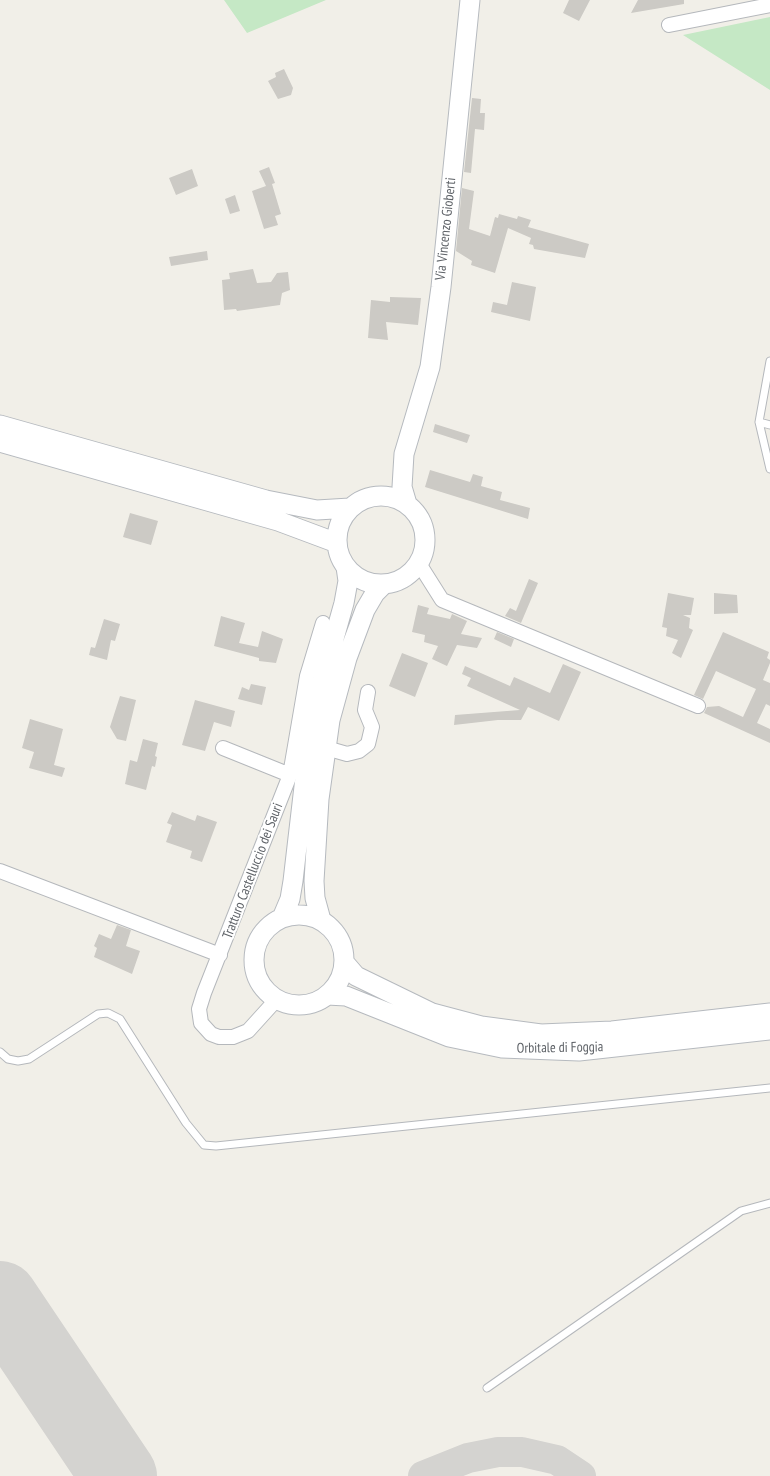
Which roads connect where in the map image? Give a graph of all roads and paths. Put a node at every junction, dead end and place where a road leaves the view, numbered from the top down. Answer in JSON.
{"nodes":[{"id":1,"x":470,"y":0,"type":"edge"},
{"id":2,"x":770,"y":5,"type":"edge"},
{"id":3,"x":669,"y":25,"type":"dead end"},
{"id":4,"x":770,"y":361,"type":"edge"},
{"id":5,"x":759,"y":422,"type":"junction"},
{"id":6,"x":0,"y":425,"type":"edge"},
{"id":7,"x":770,"y":425,"type":"edge"},
{"id":8,"x":0,"y":442,"type":"edge"},
{"id":9,"x":404,"y":454,"type":"junction"},
{"id":10,"x":770,"y":469,"type":"edge"},
{"id":11,"x":374,"y":496,"type":"junction"},
{"id":12,"x":406,"y":504,"type":"junction"},
{"id":13,"x":350,"y":508,"type":"junction"},
{"id":14,"x":337,"y":543,"type":"junction"},
{"id":15,"x":418,"y":562,"type":"junction"},
{"id":16,"x":346,"y":567,"type":"junction"},
{"id":17,"x":384,"y":584,"type":"junction"},
{"id":18,"x":323,"y":623,"type":"dead end"},
{"id":19,"x":368,"y":692,"type":"dead end"},
{"id":20,"x":698,"y":706,"type":"dead end"},
{"id":21,"x":223,"y":748,"type":"dead end"},
{"id":22,"x":326,"y":748,"type":"junction"},
{"id":23,"x":290,"y":775,"type":"junction"},
{"id":24,"x":0,"y":871,"type":"edge"},
{"id":25,"x":282,"y":918,"type":"junction"},
{"id":26,"x":321,"y":920,"type":"junction"},
{"id":27,"x":220,"y":955,"type":"junction"},
{"id":28,"x":344,"y":962,"type":"junction"},
{"id":29,"x":327,"y":995,"type":"junction"},
{"id":30,"x":277,"y":1000,"type":"junction"},
{"id":31,"x":770,"y":1013,"type":"edge"},
{"id":32,"x":770,"y":1030,"type":"edge"},
{"id":33,"x":0,"y":1052,"type":"edge"},
{"id":34,"x":770,"y":1088,"type":"edge"},
{"id":35,"x":770,"y":1203,"type":"edge"},
{"id":36,"x":486,"y":1388,"type":"dead end"}],
"edges":[{"from":1,"to":9,"type":"main road","name":"Via Vincenzo Gioberti"},
{"from":2,"to":3,"type":"street"},
{"from":4,"to":5,"type":"lane"},
{"from":5,"to":7,"type":"lane"},
{"from":5,"to":10,"type":"lane"},
{"from":6,"to":13,"type":"main road"},
{"from":8,"to":14,"type":"main road"},
{"from":9,"to":11,"type":"main road","name":"Via Vincenzo Gioberti"},
{"from":9,"to":12,"type":"main road","name":"Via Vincenzo Gioberti"},
{"from":11,"to":12,"type":"main road"},
{"from":11,"to":13,"type":"main road"},
{"from":12,"to":15,"type":"main road"},
{"from":13,"to":14,"type":"main road"},
{"from":14,"to":16,"type":"main road"},
{"from":15,"to":17,"type":"main road"},
{"from":15,"to":20,"type":"street"},
{"from":16,"to":17,"type":"main road"},
{"from":16,"to":25,"type":"main road"},
{"from":17,"to":22,"type":"main road"},
{"from":18,"to":23,"type":"street","name":"Tratturo Castelluccio dei Sauri"},
{"from":19,"to":22,"type":"street"},
{"from":21,"to":23,"type":"street"},
{"from":22,"to":26,"type":"main road"},
{"from":23,"to":27,"type":"street","name":"Tratturo Castelluccio dei Sauri"},
{"from":24,"to":27,"type":"street"},
{"from":25,"to":26,"type":"main road"},
{"from":25,"to":30,"type":"main road"},
{"from":26,"to":28,"type":"main road"},
{"from":27,"to":30,"type":"street","name":"Tratturo Castelluccio dei Sauri"},
{"from":28,"to":29,"type":"main road"},
{"from":28,"to":31,"type":"main road","name":"Orbitale di Foggia"},
{"from":29,"to":30,"type":"main road"},
{"from":29,"to":32,"type":"main road","name":"Orbitale di Foggia"},
{"from":33,"to":34,"type":"lane"},
{"from":35,"to":36,"type":"lane"}]}
